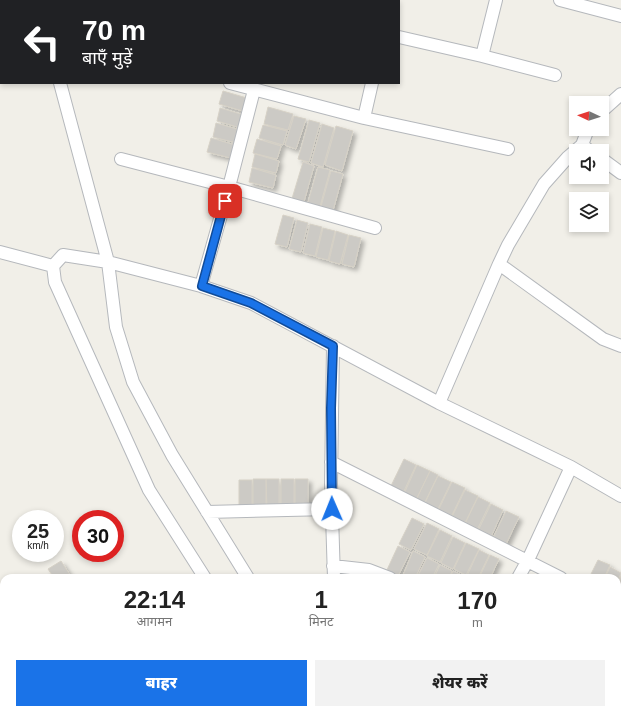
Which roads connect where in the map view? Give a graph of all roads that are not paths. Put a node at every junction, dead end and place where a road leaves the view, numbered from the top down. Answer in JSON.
{"nodes":[{"id":1,"x":496,"y":0,"type":"edge"},
{"id":2,"x":560,"y":0,"type":"edge"},
{"id":3,"x":621,"y":16,"type":"edge"},
{"id":4,"x":400,"y":37,"type":"edge"},
{"id":5,"x":482,"y":56,"type":"junction"},
{"id":6,"x":555,"y":75,"type":"dead end"},
{"id":7,"x":60,"y":84,"type":"edge"},
{"id":8,"x":233,"y":84,"type":"edge"},
{"id":9,"x":372,"y":84,"type":"edge"},
{"id":10,"x":254,"y":90,"type":"junction"},
{"id":11,"x":621,"y":94,"type":"edge"},
{"id":12,"x":609,"y":105,"type":"edge"},
{"id":13,"x":364,"y":118,"type":"junction"},
{"id":14,"x":508,"y":149,"type":"dead end"},
{"id":15,"x":569,"y":156,"type":"edge"},
{"id":16,"x":121,"y":159,"type":"dead end"},
{"id":17,"x":609,"y":164,"type":"edge"},
{"id":18,"x":621,"y":173,"type":"edge"},
{"id":19,"x":228,"y":187,"type":"junction"},
{"id":20,"x":375,"y":228,"type":"dead end"},
{"id":21,"x":0,"y":252,"type":"edge"},
{"id":22,"x":108,"y":262,"type":"junction"},
{"id":23,"x":499,"y":264,"type":"junction"},
{"id":24,"x":53,"y":266,"type":"junction"},
{"id":25,"x":202,"y":286,"type":"junction"},
{"id":26,"x":333,"y":346,"type":"junction"},
{"id":27,"x":621,"y":346,"type":"edge"},
{"id":28,"x":439,"y":403,"type":"junction"},
{"id":29,"x":331,"y":462,"type":"junction"},
{"id":30,"x":570,"y":467,"type":"junction"},
{"id":31,"x":621,"y":496,"type":"edge"},
{"id":32,"x":332,"y":509,"type":"junction"},
{"id":33,"x":207,"y":512,"type":"junction"},
{"id":34,"x":528,"y":560,"type":"junction"},
{"id":35,"x":334,"y":572,"type":"edge"},
{"id":36,"x":202,"y":574,"type":"edge"},
{"id":37,"x":246,"y":574,"type":"edge"},
{"id":38,"x":380,"y":574,"type":"edge"},
{"id":39,"x":520,"y":574,"type":"edge"},
{"id":40,"x":553,"y":574,"type":"edge"}],
"edges":[{"from":1,"to":5,"type":"street"},
{"from":2,"to":3,"type":"street"},
{"from":4,"to":5,"type":"street"},
{"from":5,"to":6,"type":"street"},
{"from":7,"to":22,"type":"street"},
{"from":8,"to":10,"type":"street"},
{"from":9,"to":13,"type":"street"},
{"from":10,"to":13,"type":"street"},
{"from":10,"to":19,"type":"street"},
{"from":11,"to":12,"type":"street"},
{"from":13,"to":14,"type":"street"},
{"from":15,"to":23,"type":"street"},
{"from":16,"to":19,"type":"street"},
{"from":17,"to":18,"type":"street"},
{"from":19,"to":20,"type":"street"},
{"from":19,"to":25,"type":"street"},
{"from":21,"to":24,"type":"street"},
{"from":22,"to":24,"type":"street"},
{"from":22,"to":25,"type":"street"},
{"from":22,"to":33,"type":"street"},
{"from":23,"to":27,"type":"street"},
{"from":23,"to":28,"type":"street"},
{"from":24,"to":36,"type":"street"},
{"from":25,"to":26,"type":"street"},
{"from":26,"to":28,"type":"street"},
{"from":26,"to":29,"type":"street"},
{"from":28,"to":30,"type":"street"},
{"from":29,"to":32,"type":"street"},
{"from":29,"to":34,"type":"street"},
{"from":30,"to":31,"type":"street"},
{"from":30,"to":34,"type":"street"},
{"from":32,"to":33,"type":"street"},
{"from":32,"to":35,"type":"street"},
{"from":33,"to":37,"type":"street"},
{"from":34,"to":39,"type":"street"},
{"from":34,"to":40,"type":"street"},
{"from":35,"to":38,"type":"street"}]}
